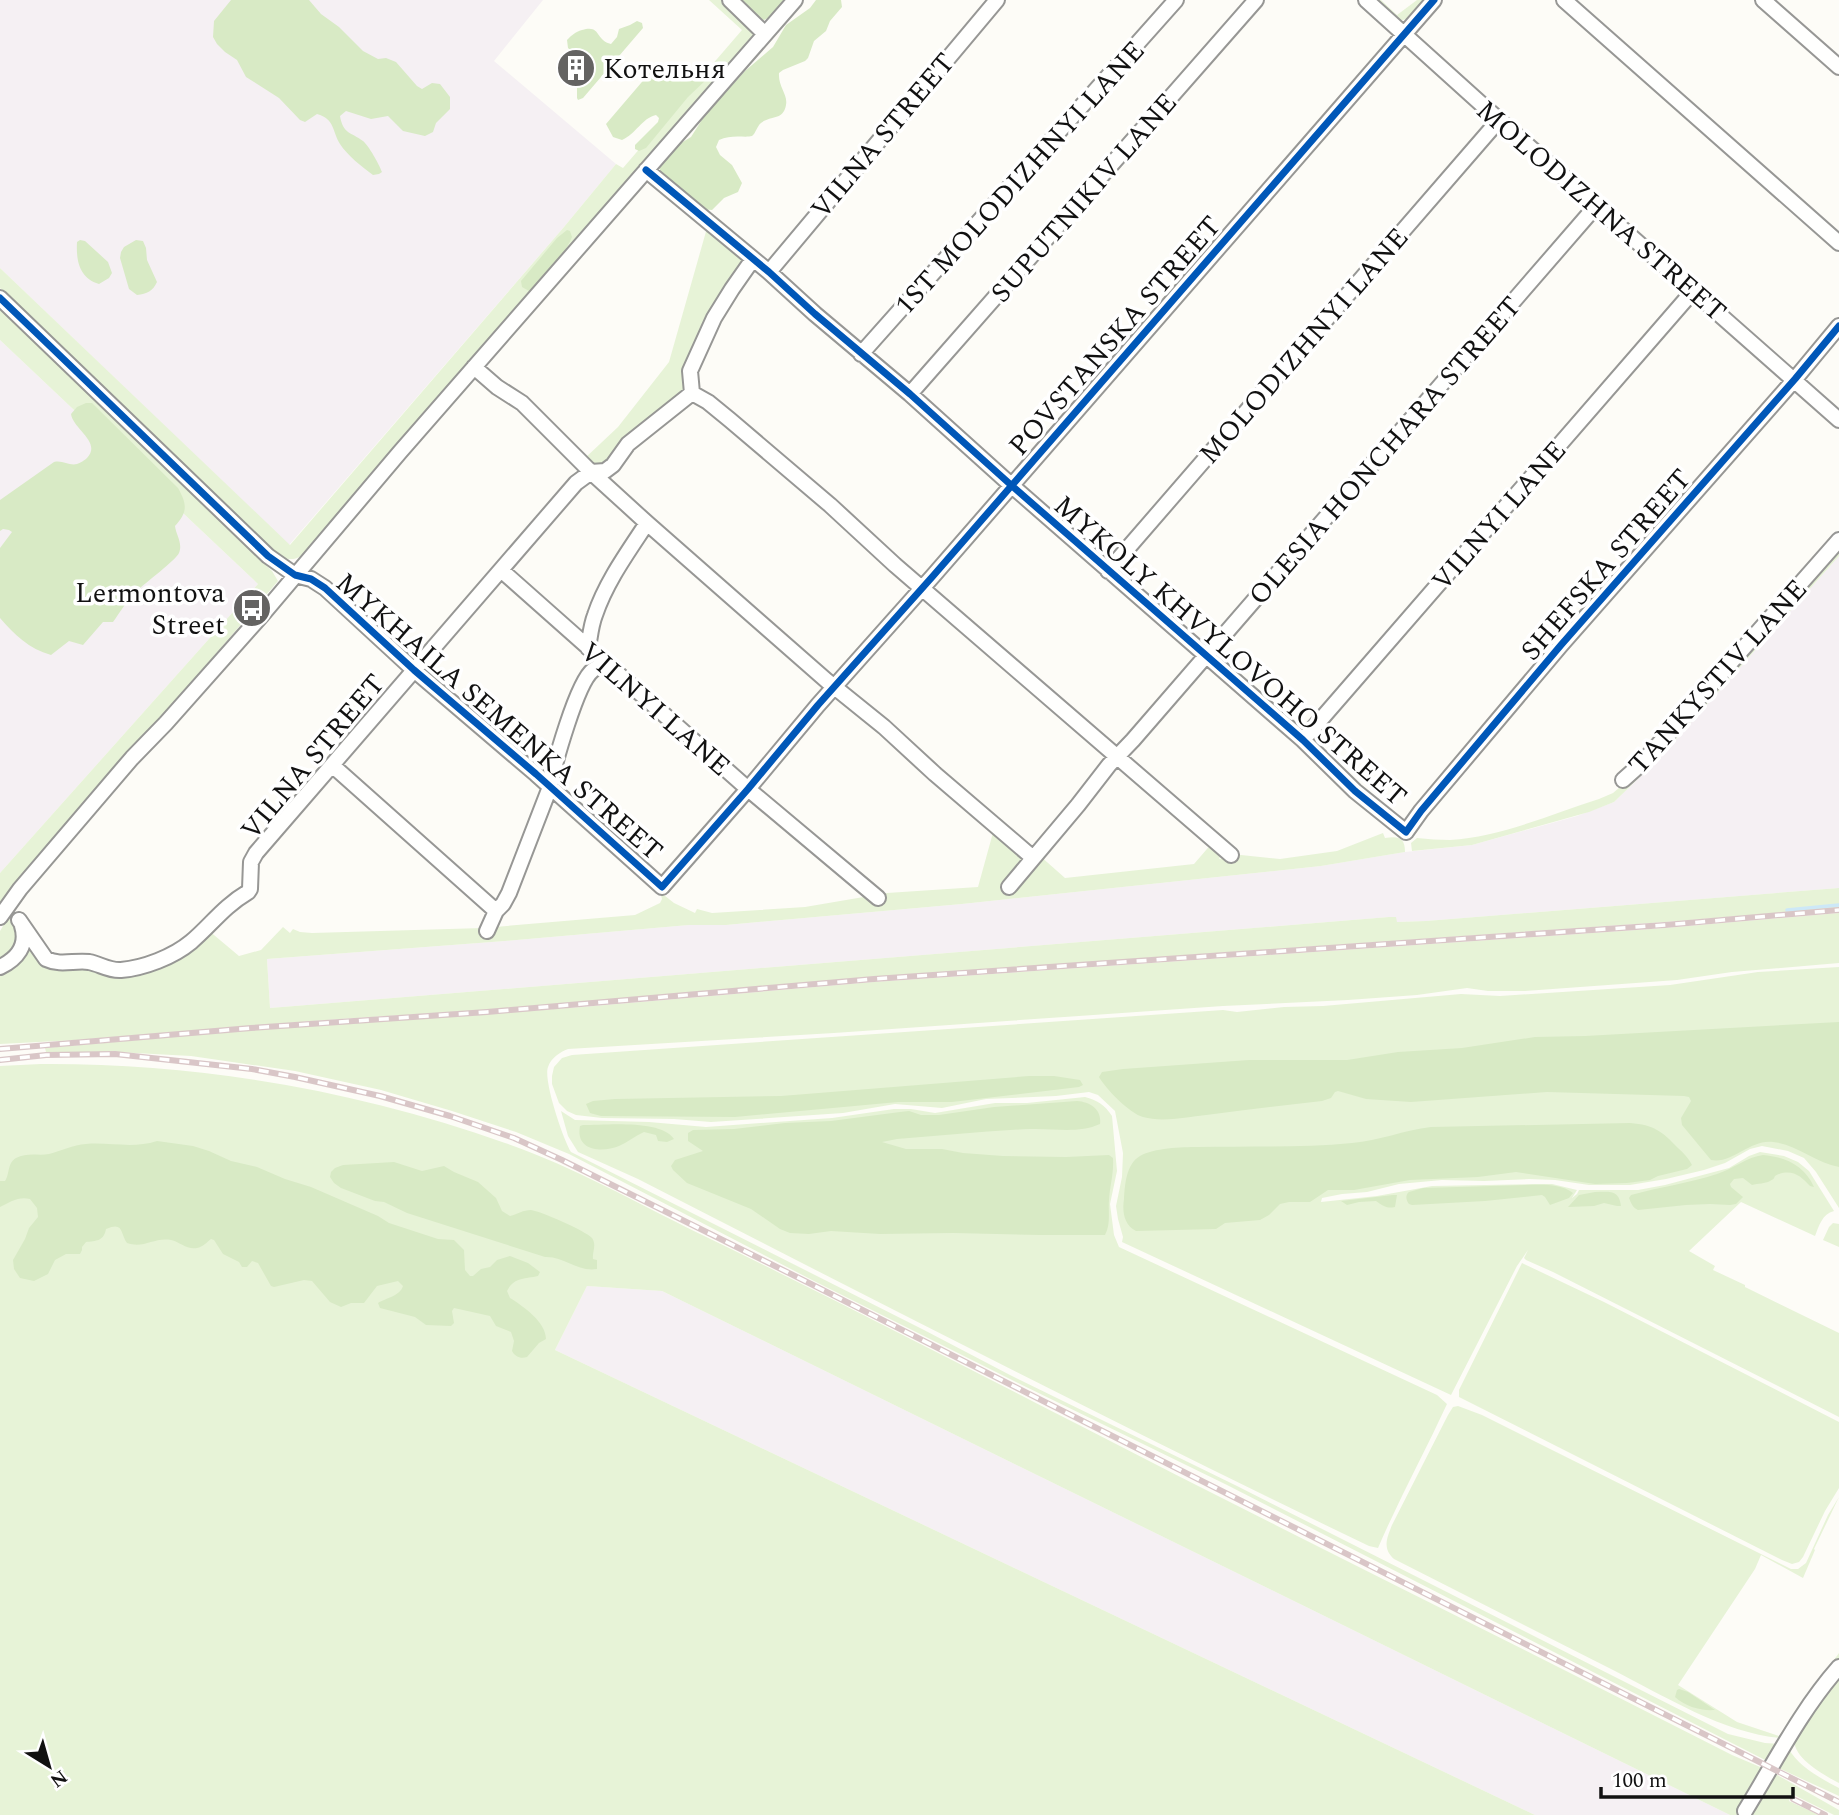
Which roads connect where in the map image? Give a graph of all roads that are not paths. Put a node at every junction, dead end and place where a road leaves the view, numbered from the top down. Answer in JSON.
{"nodes":[{"id":1,"x":730,"y":0,"type":"edge"},
{"id":2,"x":795,"y":0,"type":"edge"},
{"id":3,"x":997,"y":0,"type":"edge"},
{"id":4,"x":1176,"y":0,"type":"edge"},
{"id":5,"x":1256,"y":0,"type":"edge"},
{"id":6,"x":1366,"y":0,"type":"edge"},
{"id":7,"x":1434,"y":0,"type":"edge"},
{"id":8,"x":1564,"y":0,"type":"edge"},
{"id":9,"x":1763,"y":0,"type":"edge"},
{"id":10,"x":765,"y":34,"type":"junction"},
{"id":11,"x":1404,"y":34,"type":"junction"},
{"id":12,"x":1839,"y":67,"type":"edge"},
{"id":13,"x":1499,"y":120,"type":"junction"},
{"id":14,"x":646,"y":170,"type":"junction"},
{"id":15,"x":1596,"y":205,"type":"junction"},
{"id":16,"x":1839,"y":243,"type":"edge"},
{"id":17,"x":753,"y":259,"type":"junction"},
{"id":18,"x":769,"y":272,"type":"junction"},
{"id":19,"x":1693,"y":290,"type":"junction"},
{"id":20,"x":0,"y":298,"type":"edge"},
{"id":21,"x":1839,"y":326,"type":"edge"},
{"id":22,"x":861,"y":354,"type":"junction"},
{"id":23,"x":474,"y":367,"type":"junction"},
{"id":24,"x":1795,"y":379,"type":"junction"},
{"id":25,"x":692,"y":393,"type":"junction"},
{"id":26,"x":910,"y":394,"type":"junction"},
{"id":27,"x":1839,"y":420,"type":"edge"},
{"id":28,"x":591,"y":472,"type":"junction"},
{"id":29,"x":1011,"y":485,"type":"junction"},
{"id":30,"x":647,"y":523,"type":"junction"},
{"id":31,"x":1839,"y":540,"type":"edge"},
{"id":32,"x":501,"y":570,"type":"junction"},
{"id":33,"x":1108,"y":570,"type":"junction"},
{"id":34,"x":295,"y":575,"type":"junction"},
{"id":35,"x":922,"y":588,"type":"junction"},
{"id":36,"x":588,"y":648,"type":"junction"},
{"id":37,"x":1206,"y":655,"type":"junction"},
{"id":38,"x":608,"y":665,"type":"junction"},
{"id":39,"x":414,"y":670,"type":"junction"},
{"id":40,"x":835,"y":687,"type":"junction"},
{"id":41,"x":1303,"y":740,"type":"junction"},
{"id":42,"x":1117,"y":757,"type":"junction"},
{"id":43,"x":332,"y":765,"type":"junction"},
{"id":44,"x":1623,"y":780,"type":"dead end"},
{"id":45,"x":550,"y":787,"type":"junction"},
{"id":46,"x":748,"y":789,"type":"junction"},
{"id":47,"x":1406,"y":832,"type":"joint"},
{"id":48,"x":1231,"y":855,"type":"dead end"},
{"id":49,"x":1032,"y":858,"type":"junction"},
{"id":50,"x":662,"y":887,"type":"joint"},
{"id":51,"x":1009,"y":887,"type":"dead end"},
{"id":52,"x":878,"y":898,"type":"dead end"},
{"id":53,"x":8,"y":904,"type":"junction"},
{"id":54,"x":496,"y":911,"type":"junction"},
{"id":55,"x":0,"y":917,"type":"edge"},
{"id":56,"x":19,"y":920,"type":"junction"},
{"id":57,"x":487,"y":931,"type":"dead end"},
{"id":58,"x":0,"y":967,"type":"edge"},
{"id":59,"x":1839,"y":1667,"type":"edge"},
{"id":60,"x":1745,"y":1811,"type":"dead end"}],
"edges":[{"from":1,"to":10,"type":"street"},
{"from":2,"to":10,"type":"street"},
{"from":3,"to":18,"type":"street","name":"VILNA STREET"},
{"from":4,"to":22,"type":"street","name":"1ST MOLODIZHNYI LANE"},
{"from":5,"to":26,"type":"street","name":"SUPUTNIKIV LANE"},
{"from":6,"to":11,"type":"street","name":"MOLODIZHNA STREET"},
{"from":7,"to":11,"type":"street","name":"POVSTANSKA STREET"},
{"from":8,"to":16,"type":"street"},
{"from":9,"to":12,"type":"street"},
{"from":10,"to":14,"type":"street"},
{"from":11,"to":13,"type":"street","name":"MOLODIZHNA STREET"},
{"from":11,"to":29,"type":"street","name":"POVSTANSKA STREET"},
{"from":13,"to":15,"type":"street","name":"MOLODIZHNA STREET"},
{"from":13,"to":33,"type":"street","name":"MOLODIZHNYI LANE"},
{"from":14,"to":17,"type":"street","name":"MYKOLY KHVYLOVOHO STREET"},
{"from":14,"to":23,"type":"street"},
{"from":15,"to":19,"type":"street","name":"MOLODIZHNA STREET"},
{"from":15,"to":37,"type":"street","name":"OLESIA HONCHARA STREET"},
{"from":17,"to":18,"type":"street","name":"MYKOLY KHVYLOVOHO STREET"},
{"from":17,"to":25,"type":"street"},
{"from":18,"to":22,"type":"street","name":"MYKOLY KHVYLOVOHO STREET"},
{"from":19,"to":24,"type":"street","name":"MOLODIZHNA STREET"},
{"from":19,"to":41,"type":"street","name":"VILNYI LANE"},
{"from":20,"to":34,"type":"street","name":"MYKHAILA SEMENKA STREET"},
{"from":21,"to":24,"type":"street","name":"SHEFSKA STREET"},
{"from":22,"to":26,"type":"street","name":"MYKOLY KHVYLOVOHO STREET"},
{"from":23,"to":28,"type":"street"},
{"from":23,"to":34,"type":"street"},
{"from":24,"to":27,"type":"street","name":"MOLODIZHNA STREET"},
{"from":24,"to":47,"type":"street","name":"SHEFSKA STREET"},
{"from":25,"to":28,"type":"street","name":"VILNA STREET"},
{"from":25,"to":35,"type":"street"},
{"from":26,"to":29,"type":"street","name":"MYKOLY KHVYLOVOHO STREET"},
{"from":28,"to":30,"type":"street"},
{"from":28,"to":32,"type":"street","name":"VILNA STREET"},
{"from":29,"to":33,"type":"street","name":"MYKOLY KHVYLOVOHO STREET"},
{"from":29,"to":35,"type":"street","name":"POVSTANSKA STREET"},
{"from":30,"to":36,"type":"street"},
{"from":30,"to":40,"type":"street"},
{"from":31,"to":44,"type":"street","name":"TANKYSTIV LANE"},
{"from":32,"to":36,"type":"street","name":"VILNYI LANE"},
{"from":32,"to":39,"type":"street","name":"VILNA STREET"},
{"from":33,"to":37,"type":"street","name":"MYKOLY KHVYLOVOHO STREET"},
{"from":34,"to":39,"type":"street","name":"MYKHAILA SEMENKA STREET"},
{"from":34,"to":53,"type":"street"},
{"from":35,"to":40,"type":"street","name":"POVSTANSKA STREET"},
{"from":35,"to":42,"type":"street"},
{"from":36,"to":38,"type":"street","name":"VILNYI LANE"},
{"from":37,"to":41,"type":"street","name":"MYKOLY KHVYLOVOHO STREET"},
{"from":37,"to":42,"type":"street","name":"OLESIA HONCHARA STREET"},
{"from":38,"to":45,"type":"street"},
{"from":38,"to":46,"type":"street","name":"VILNYI LANE"},
{"from":39,"to":43,"type":"street","name":"VILNA STREET"},
{"from":39,"to":45,"type":"street","name":"MYKHAILA SEMENKA STREET"},
{"from":40,"to":46,"type":"street","name":"POVSTANSKA STREET"},
{"from":40,"to":49,"type":"street"},
{"from":41,"to":47,"type":"street","name":"MYKOLY KHVYLOVOHO STREET"},
{"from":42,"to":48,"type":"street"},
{"from":42,"to":49,"type":"street","name":"OLESIA HONCHARA STREET"},
{"from":43,"to":54,"type":"street"},
{"from":43,"to":56,"type":"street","name":"VILNA STREET"},
{"from":45,"to":50,"type":"street","name":"MYKHAILA SEMENKA STREET"},
{"from":45,"to":54,"type":"street"},
{"from":46,"to":50,"type":"street","name":"POVSTANSKA STREET"},
{"from":46,"to":52,"type":"street","name":"VILNYI LANE"},
{"from":49,"to":51,"type":"street","name":"OLESIA HONCHARA STREET"},
{"from":53,"to":55,"type":"street"},
{"from":53,"to":56,"type":"street","name":"VILNA STREET"},
{"from":54,"to":57,"type":"street"},
{"from":56,"to":58,"type":"street"},
{"from":59,"to":60,"type":"street"}]}
